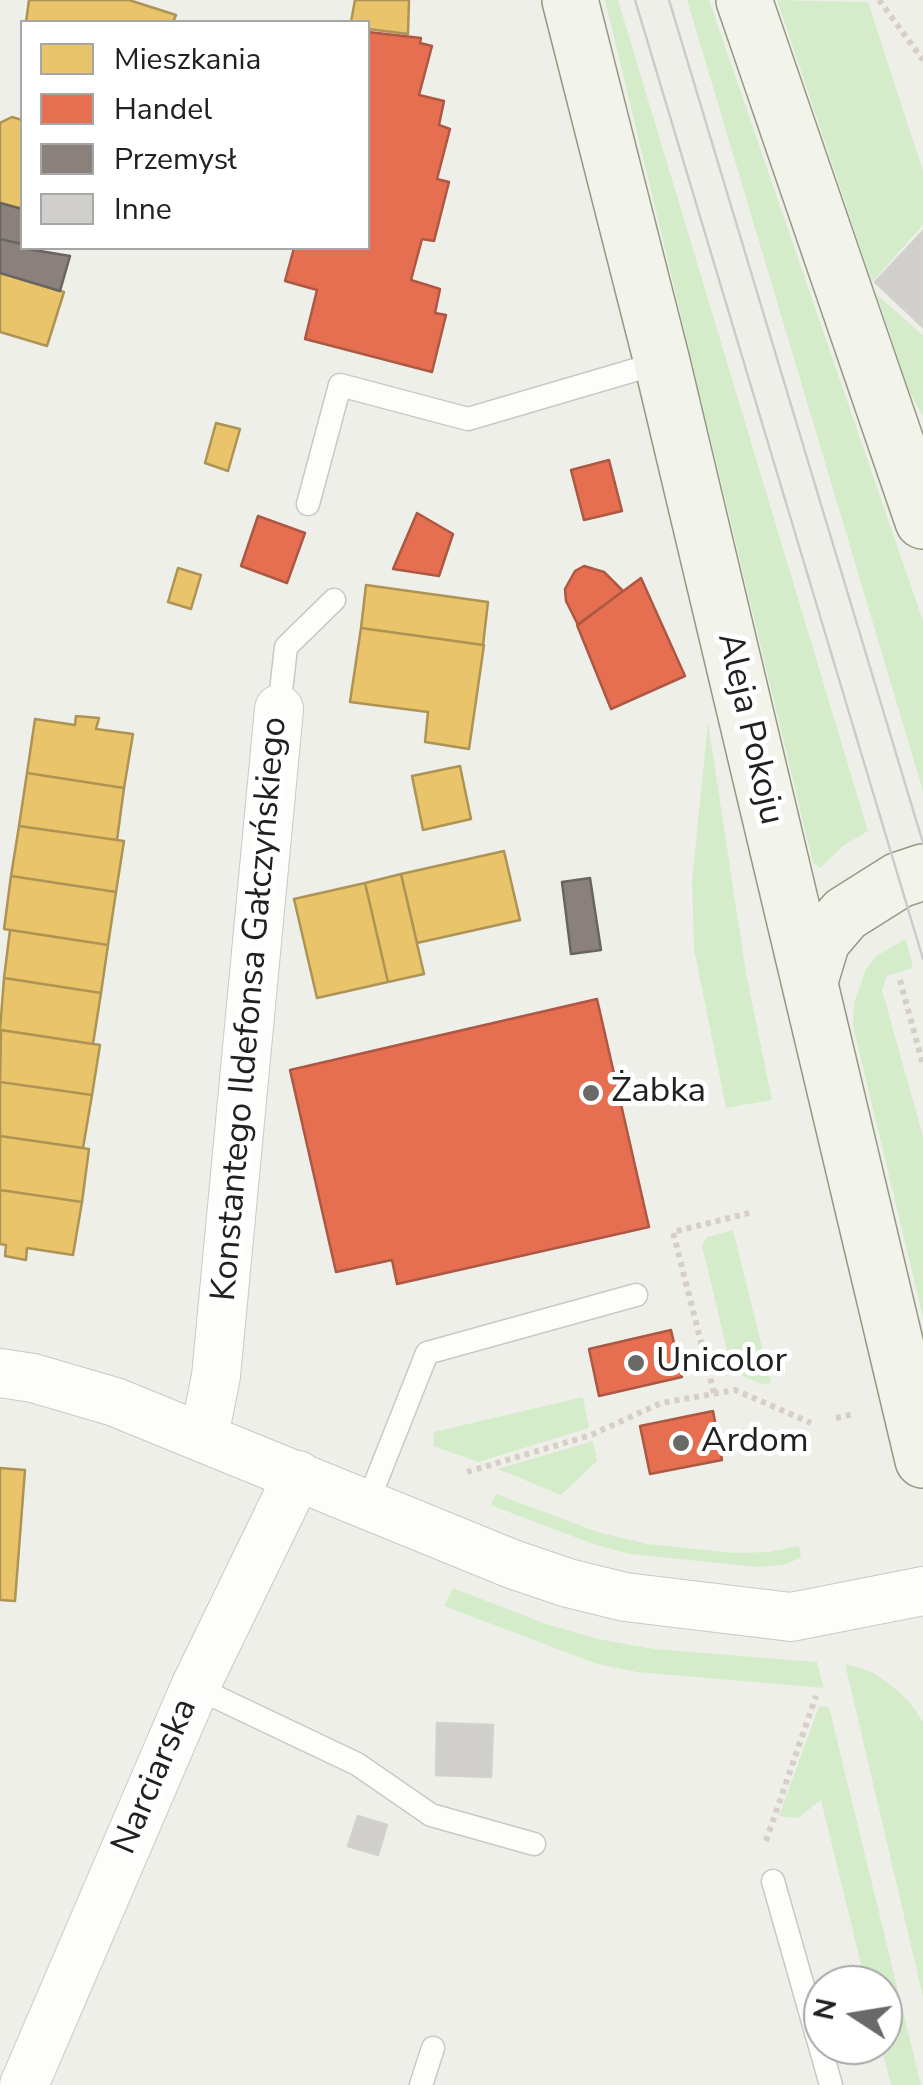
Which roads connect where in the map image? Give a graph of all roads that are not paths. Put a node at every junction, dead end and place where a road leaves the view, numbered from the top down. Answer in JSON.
{"nodes":[{"id":1,"x":570,"y":0,"type":"edge"},
{"id":2,"x":744,"y":0,"type":"edge"},
{"id":3,"x":662,"y":362,"type":"junction"},
{"id":4,"x":906,"y":440,"type":"edge"},
{"id":5,"x":308,"y":504,"type":"dead end"},
{"id":6,"x":923,"y":521,"type":"edge"},
{"id":7,"x":334,"y":600,"type":"dead end"},
{"id":8,"x":279,"y":709,"type":"joint"},
{"id":9,"x":923,"y":872,"type":"edge"},
{"id":10,"x":810,"y":981,"type":"junction"},
{"id":11,"x":636,"y":1296,"type":"dead end"},
{"id":12,"x":0,"y":1373,"type":"edge"},
{"id":13,"x":204,"y":1436,"type":"junction"},
{"id":14,"x":923,"y":1460,"type":"edge"},
{"id":15,"x":298,"y":1474,"type":"junction"},
{"id":16,"x":367,"y":1504,"type":"junction"},
{"id":17,"x":923,"y":1591,"type":"edge"},
{"id":18,"x":195,"y":1687,"type":"junction"},
{"id":19,"x":534,"y":1844,"type":"dead end"},
{"id":20,"x":773,"y":1880,"type":"dead end"},
{"id":21,"x":433,"y":2048,"type":"dead end"},
{"id":22,"x":24,"y":2085,"type":"edge"},
{"id":23,"x":421,"y":2085,"type":"edge"},
{"id":24,"x":831,"y":2085,"type":"edge"}],
"edges":[{"from":1,"to":3,"type":"main road","name":"Aleja Pokoju"},
{"from":2,"to":4,"type":"main road"},
{"from":3,"to":5,"type":"lane"},
{"from":3,"to":10,"type":"main road","name":"Aleja Pokoju"},
{"from":4,"to":6,"type":"main road"},
{"from":7,"to":8,"type":"lane","name":"Konstantego Ildefonsa Gałczyńskiego"},
{"from":8,"to":13,"type":"street","name":"Konstantego Ildefonsa Gałczyńskiego"},
{"from":9,"to":10,"type":"main road"},
{"from":10,"to":14,"type":"main road","name":"Aleja Pokoju"},
{"from":11,"to":16,"type":"lane"},
{"from":12,"to":13,"type":"street"},
{"from":13,"to":15,"type":"street"},
{"from":15,"to":16,"type":"street"},
{"from":15,"to":18,"type":"street","name":"Narciarska"},
{"from":16,"to":17,"type":"street"},
{"from":18,"to":19,"type":"lane"},
{"from":18,"to":22,"type":"street","name":"Narciarska"},
{"from":20,"to":24,"type":"lane"},
{"from":21,"to":23,"type":"lane"}]}
